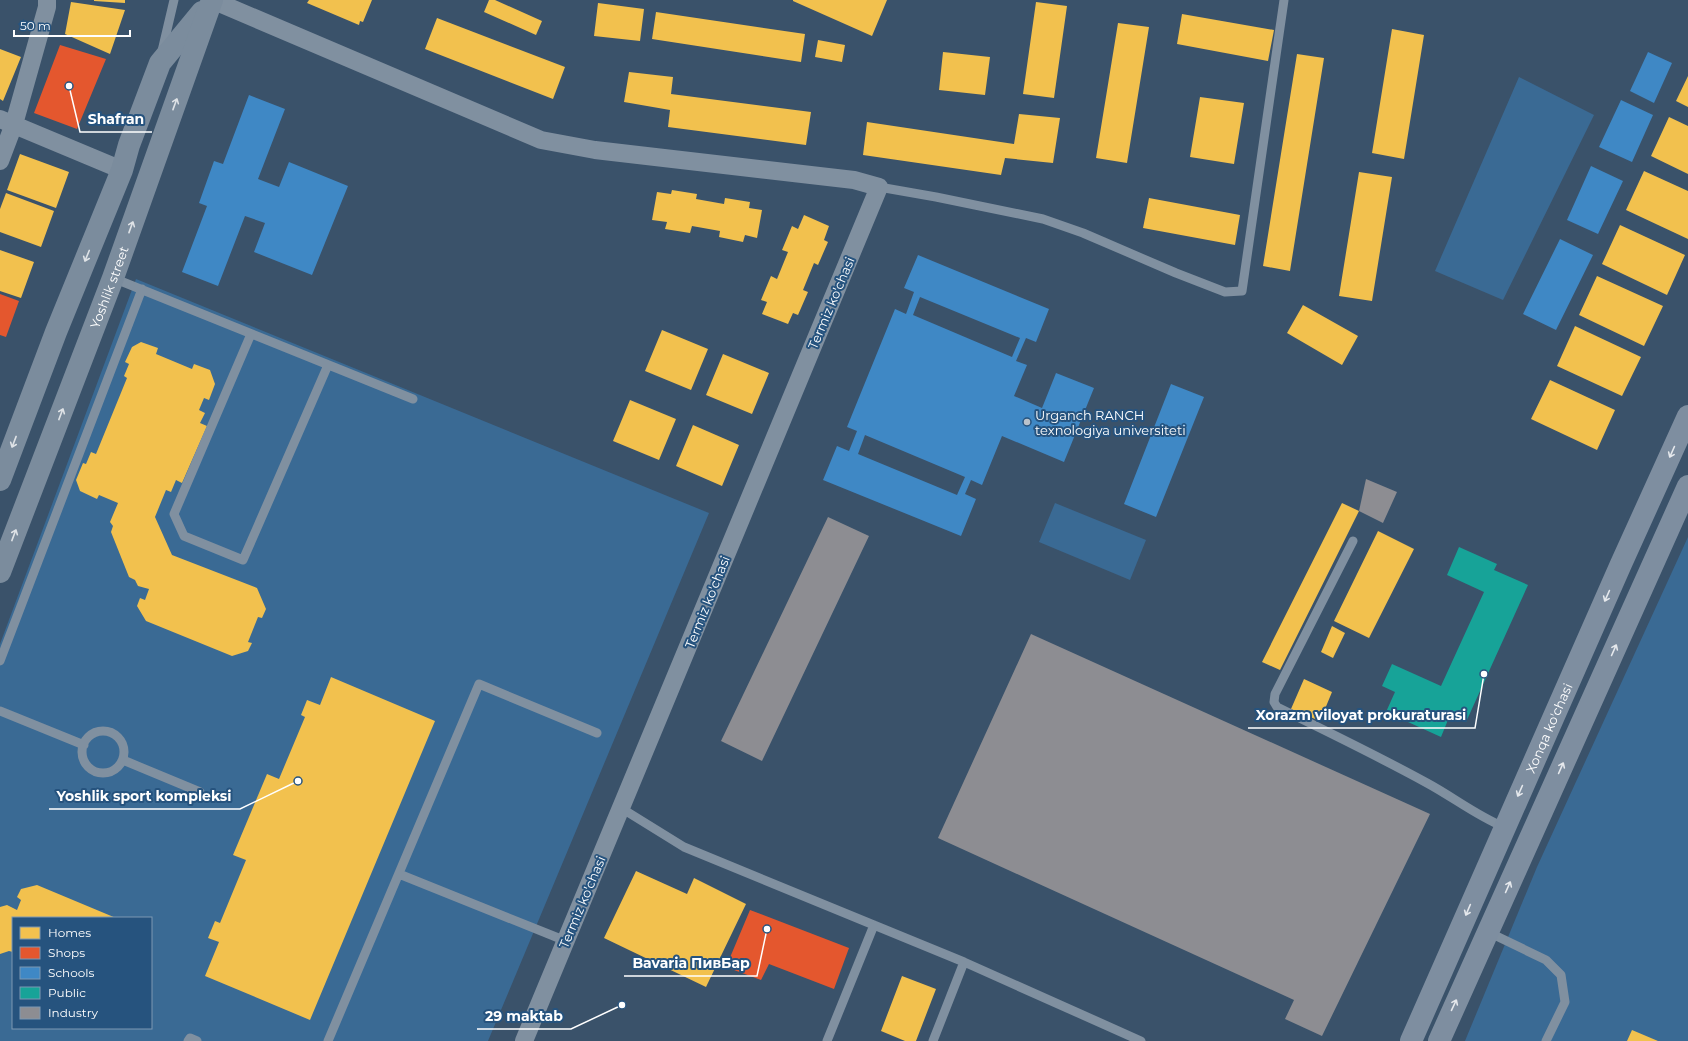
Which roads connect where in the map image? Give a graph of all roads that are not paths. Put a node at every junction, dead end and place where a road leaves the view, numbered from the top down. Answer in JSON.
{"nodes":[{"id":1,"x":47,"y":0,"type":"edge"},
{"id":2,"x":174,"y":0,"type":"edge"},
{"id":3,"x":212,"y":0,"type":"edge"},
{"id":4,"x":1284,"y":0,"type":"edge"},
{"id":5,"x":160,"y":62,"type":"junction"},
{"id":6,"x":7,"y":122,"type":"edge"},
{"id":7,"x":0,"y":161,"type":"edge"},
{"id":8,"x":122,"y":170,"type":"junction"},
{"id":9,"x":879,"y":187,"type":"junction"},
{"id":10,"x":113,"y":278,"type":"junction"},
{"id":11,"x":142,"y":289,"type":"junction"},
{"id":12,"x":251,"y":334,"type":"junction"},
{"id":13,"x":328,"y":365,"type":"junction"},
{"id":14,"x":412,"y":400,"type":"dead end"},
{"id":15,"x":1688,"y":416,"type":"edge"},
{"id":16,"x":0,"y":480,"type":"edge"},
{"id":17,"x":1688,"y":486,"type":"edge"},
{"id":18,"x":1353,"y":541,"type":"dead end"},
{"id":19,"x":1621,"y":564,"type":"junction"},
{"id":20,"x":0,"y":572,"type":"edge"},
{"id":21,"x":1648,"y":574,"type":"junction"},
{"id":22,"x":0,"y":661,"type":"edge"},
{"id":23,"x":0,"y":711,"type":"edge"},
{"id":24,"x":596,"y":733,"type":"dead end"},
{"id":25,"x":84,"y":744,"type":"junction"},
{"id":26,"x":123,"y":760,"type":"junction"},
{"id":27,"x":200,"y":792,"type":"dead end"},
{"id":28,"x":622,"y":808,"type":"junction"},
{"id":29,"x":1504,"y":827,"type":"junction"},
{"id":30,"x":399,"y":874,"type":"junction"},
{"id":31,"x":874,"y":925,"type":"junction"},
{"id":32,"x":1487,"y":932,"type":"junction"},
{"id":33,"x":566,"y":941,"type":"junction"},
{"id":34,"x":964,"y":962,"type":"junction"},
{"id":35,"x":188,"y":1041,"type":"edge"},
{"id":36,"x":197,"y":1041,"type":"edge"},
{"id":37,"x":328,"y":1041,"type":"edge"},
{"id":38,"x":524,"y":1041,"type":"edge"},
{"id":39,"x":827,"y":1041,"type":"edge"},
{"id":40,"x":933,"y":1041,"type":"edge"},
{"id":41,"x":1141,"y":1041,"type":"edge"},
{"id":42,"x":1411,"y":1041,"type":"edge"},
{"id":43,"x":1438,"y":1041,"type":"edge"},
{"id":44,"x":1546,"y":1041,"type":"edge"}],
"edges":[{"from":1,"to":6,"type":"street"},
{"from":2,"to":5,"type":"lane"},
{"from":3,"to":5,"type":"main road"},
{"from":3,"to":9,"type":"street"},
{"from":10,"to":3,"type":"main road","name":"Yoshlik street","one_way":true},
{"from":4,"to":9,"type":"lane"},
{"from":5,"to":8,"type":"main road"},
{"from":6,"to":7,"type":"street"},
{"from":6,"to":8,"type":"street"},
{"from":8,"to":16,"type":"main road","one_way":true},
{"from":9,"to":28,"type":"street","name":"Termiz ko'chasi"},
{"from":10,"to":11,"type":"lane"},
{"from":20,"to":10,"type":"main road","name":"Yoshlik street","one_way":true},
{"from":11,"to":12,"type":"lane"},
{"from":11,"to":22,"type":"lane"},
{"from":12,"to":13,"type":"lane"},
{"from":12,"to":13,"type":"lane"},
{"from":13,"to":14,"type":"lane"},
{"from":15,"to":19,"type":"main road","name":"Xonqa ko'chasi","one_way":true},
{"from":17,"to":21,"type":"main road"},
{"from":18,"to":29,"type":"lane"},
{"from":19,"to":21,"type":"main road"},
{"from":19,"to":29,"type":"main road","name":"Xonqa ko'chasi","one_way":true},
{"from":32,"to":21,"type":"main road","one_way":true},
{"from":23,"to":25,"type":"lane"},
{"from":24,"to":30,"type":"lane"},
{"from":25,"to":26,"type":"lane"},
{"from":25,"to":26,"type":"lane"},
{"from":26,"to":27,"type":"lane"},
{"from":28,"to":31,"type":"lane"},
{"from":28,"to":33,"type":"street","name":"Termiz ko'chasi"},
{"from":29,"to":42,"type":"main road","name":"Xonqa ko'chasi","one_way":true},
{"from":30,"to":33,"type":"lane"},
{"from":30,"to":37,"type":"lane"},
{"from":31,"to":34,"type":"lane"},
{"from":31,"to":39,"type":"lane"},
{"from":43,"to":32,"type":"main road","one_way":true},
{"from":32,"to":44,"type":"lane"},
{"from":33,"to":38,"type":"street","name":"Termiz ko'chasi"},
{"from":34,"to":40,"type":"lane"},
{"from":34,"to":41,"type":"lane"},
{"from":35,"to":36,"type":"lane"}]}
